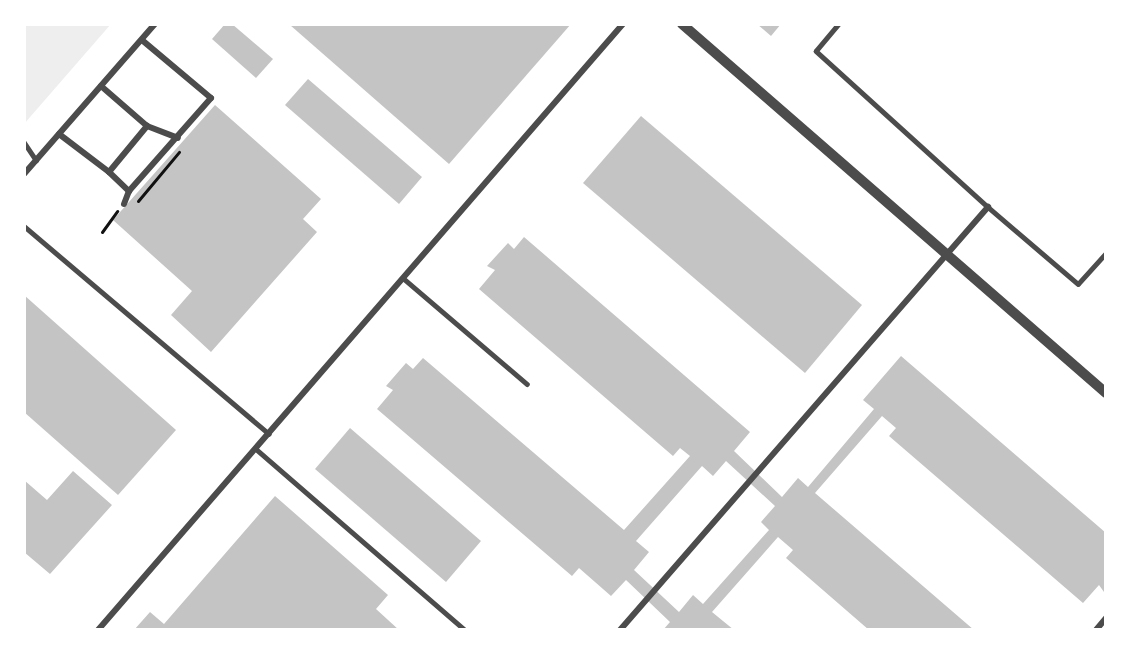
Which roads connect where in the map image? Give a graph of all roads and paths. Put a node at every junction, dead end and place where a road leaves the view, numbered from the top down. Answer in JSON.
{"nodes":[{"id":1,"x":155,"y":24,"type":"edge"},
{"id":2,"x":623,"y":24,"type":"edge"},
{"id":3,"x":682,"y":24,"type":"edge"},
{"id":4,"x":839,"y":24,"type":"edge"},
{"id":5,"x":142,"y":40,"type":"junction"},
{"id":6,"x":102,"y":86,"type":"junction"},
{"id":7,"x":147,"y":126,"type":"junction"},
{"id":8,"x":59,"y":134,"type":"junction"},
{"id":9,"x":178,"y":138,"type":"junction"},
{"id":10,"x":24,"y":142,"type":"edge"},
{"id":11,"x":36,"y":160,"type":"junction"},
{"id":12,"x":109,"y":172,"type":"junction"},
{"id":13,"x":24,"y":174,"type":"edge"},
{"id":14,"x":129,"y":191,"type":"junction"},
{"id":15,"x":124,"y":204,"type":"dead end"},
{"id":16,"x":988,"y":207,"type":"junction"},
{"id":17,"x":24,"y":226,"type":"edge"},
{"id":18,"x":1106,"y":253,"type":"edge"},
{"id":19,"x":946,"y":255,"type":"junction"},
{"id":20,"x":403,"y":278,"type":"junction"},
{"id":21,"x":527,"y":384,"type":"dead end"},
{"id":22,"x":1106,"y":393,"type":"edge"},
{"id":23,"x":269,"y":434,"type":"junction"},
{"id":24,"x":256,"y":449,"type":"junction"},
{"id":25,"x":1106,"y":618,"type":"edge"},
{"id":26,"x":98,"y":630,"type":"edge"},
{"id":27,"x":465,"y":630,"type":"edge"},
{"id":28,"x":620,"y":630,"type":"edge"},
{"id":29,"x":1096,"y":630,"type":"edge"}],
"edges":[{"from":1,"to":5,"type":"street"},
{"from":2,"to":20,"type":"street"},
{"from":3,"to":19,"type":"street"},
{"from":4,"to":16,"type":"lane"},
{"from":5,"to":6,"type":"street"},
{"from":5,"to":9,"type":"street"},
{"from":6,"to":7,"type":"street"},
{"from":6,"to":8,"type":"street"},
{"from":7,"to":9,"type":"street"},
{"from":7,"to":12,"type":"street"},
{"from":8,"to":11,"type":"street"},
{"from":8,"to":12,"type":"street"},
{"from":9,"to":14,"type":"street"},
{"from":10,"to":11,"type":"lane"},
{"from":11,"to":13,"type":"street"},
{"from":12,"to":14,"type":"street"},
{"from":14,"to":15,"type":"street"},
{"from":16,"to":18,"type":"lane"},
{"from":16,"to":19,"type":"street"},
{"from":17,"to":23,"type":"lane"},
{"from":19,"to":22,"type":"street"},
{"from":19,"to":28,"type":"street"},
{"from":20,"to":21,"type":"lane"},
{"from":20,"to":23,"type":"street"},
{"from":23,"to":24,"type":"street"},
{"from":24,"to":26,"type":"street"},
{"from":24,"to":27,"type":"lane"},
{"from":25,"to":29,"type":"street"}]}
